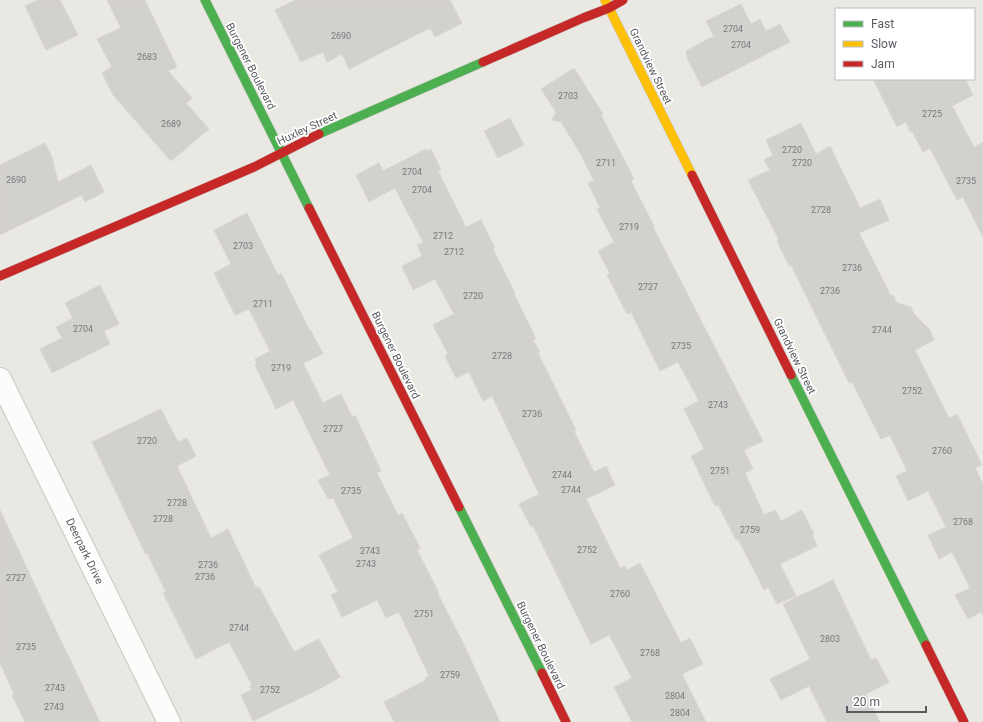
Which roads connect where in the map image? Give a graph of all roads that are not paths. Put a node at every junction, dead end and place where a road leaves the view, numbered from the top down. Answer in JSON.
{"nodes":[{"id":1,"x":205,"y":0,"type":"edge"},
{"id":2,"x":623,"y":0,"type":"edge"},
{"id":3,"x":607,"y":4,"type":"edge"},
{"id":4,"x":282,"y":152,"type":"junction"},
{"id":5,"x":0,"y":276,"type":"edge"},
{"id":6,"x":0,"y":379,"type":"edge"},
{"id":7,"x":169,"y":722,"type":"edge"},
{"id":8,"x":566,"y":722,"type":"edge"},
{"id":9,"x":964,"y":722,"type":"edge"}],
"edges":[{"from":1,"to":4,"type":"street","name":"Burgener Boulevard"},
{"from":2,"to":3,"type":"street","name":"Huxley Street"},
{"from":3,"to":4,"type":"street","name":"Huxley Street"},
{"from":3,"to":9,"type":"street","name":"Grandview Street"},
{"from":4,"to":5,"type":"street","name":"Huxley Street"},
{"from":4,"to":8,"type":"street","name":"Burgener Boulevard"},
{"from":6,"to":7,"type":"street","name":"Deerpark Drive"}]}
